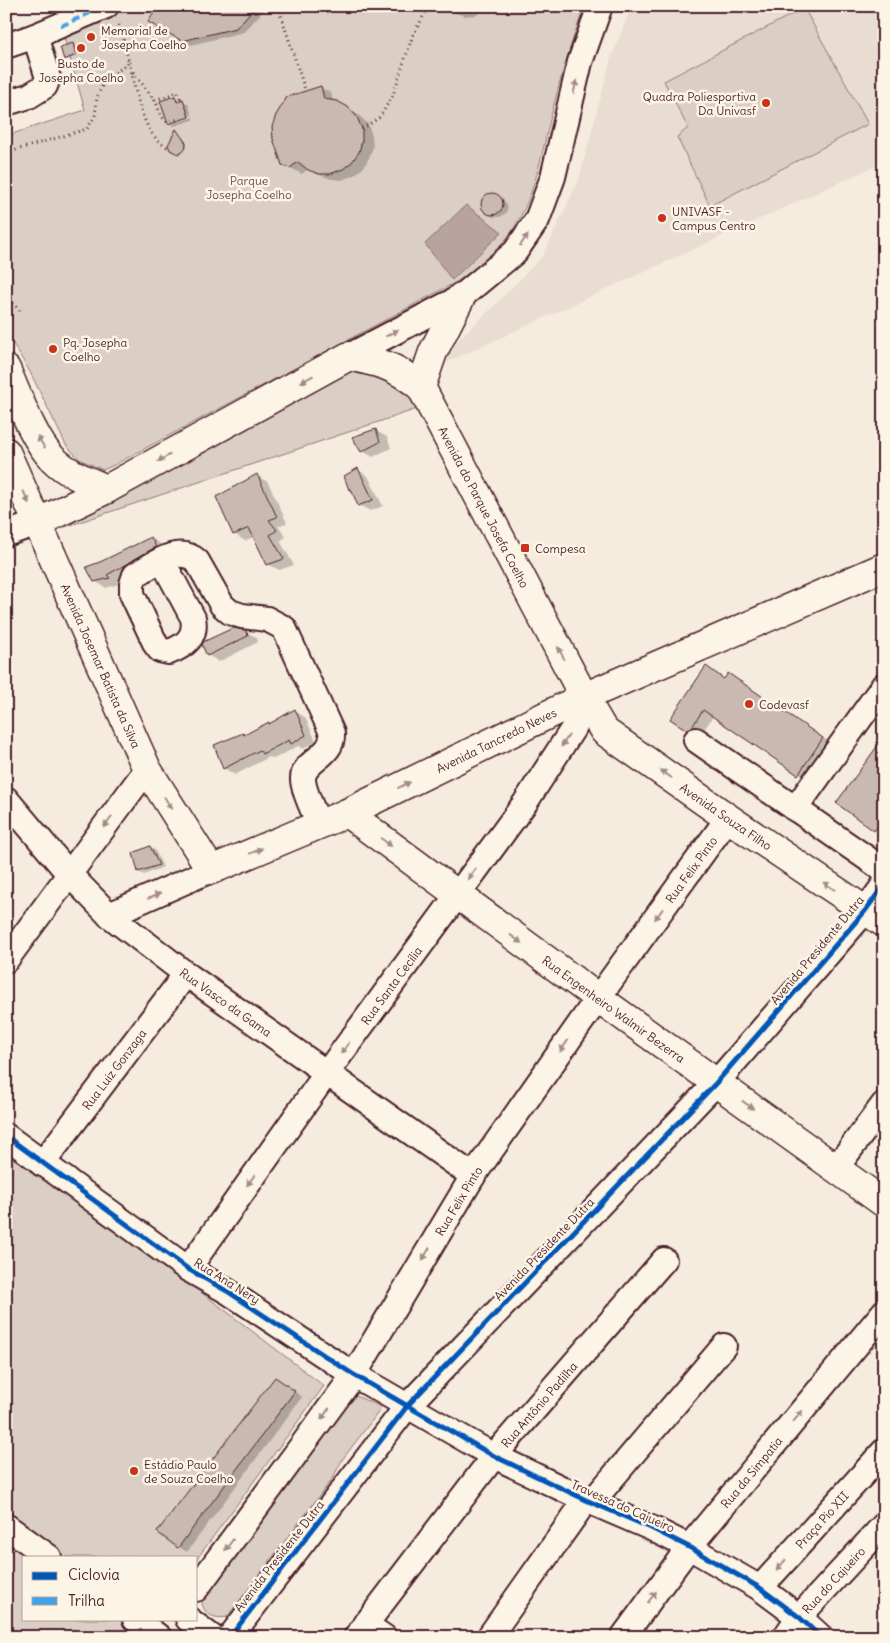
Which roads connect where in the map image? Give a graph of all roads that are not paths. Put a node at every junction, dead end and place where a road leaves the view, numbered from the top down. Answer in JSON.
{"nodes":[{"id":1,"x":600,"y":6,"type":"edge"},
{"id":2,"x":111,"y":11,"type":"edge"},
{"id":3,"x":35,"y":36,"type":"junction"},
{"id":4,"x":6,"y":46,"type":"edge"},
{"id":5,"x":6,"y":103,"type":"edge"},
{"id":6,"x":461,"y":296,"type":"junction"},
{"id":7,"x":349,"y":356,"type":"junction"},
{"id":8,"x":6,"y":369,"type":"edge"},
{"id":9,"x":422,"y":387,"type":"junction"},
{"id":10,"x":6,"y":452,"type":"edge"},
{"id":11,"x":107,"y":489,"type":"junction"},
{"id":12,"x":37,"y":523,"type":"junction"},
{"id":13,"x":6,"y":534,"type":"edge"},
{"id":14,"x":162,"y":560,"type":"dead end"},
{"id":15,"x":884,"y":567,"type":"edge"},
{"id":16,"x":884,"y":684,"type":"edge"},
{"id":17,"x":584,"y":697,"type":"junction"},
{"id":18,"x":696,"y":740,"type":"dead end"},
{"id":19,"x":147,"y":769,"type":"junction"},
{"id":20,"x":6,"y":799,"type":"edge"},
{"id":21,"x":796,"y":809,"type":"junction"},
{"id":22,"x":347,"y":813,"type":"junction"},
{"id":23,"x":728,"y":818,"type":"junction"},
{"id":24,"x":319,"y":824,"type":"junction"},
{"id":25,"x":211,"y":870,"type":"junction"},
{"id":26,"x":884,"y":870,"type":"edge"},
{"id":27,"x":70,"y":874,"type":"junction"},
{"id":28,"x":884,"y":885,"type":"edge"},
{"id":29,"x":457,"y":895,"type":"junction"},
{"id":30,"x":109,"y":915,"type":"junction"},
{"id":31,"x":874,"y":917,"type":"edge"},
{"id":32,"x":6,"y":960,"type":"edge"},
{"id":33,"x":186,"y":974,"type":"junction"},
{"id":34,"x":598,"y":998,"type":"junction"},
{"id":35,"x":326,"y":1074,"type":"junction"},
{"id":36,"x":716,"y":1083,"type":"junction"},
{"id":37,"x":884,"y":1104,"type":"edge"},
{"id":38,"x":6,"y":1136,"type":"edge"},
{"id":39,"x":42,"y":1164,"type":"junction"},
{"id":40,"x":836,"y":1168,"type":"junction"},
{"id":41,"x":473,"y":1176,"type":"junction"},
{"id":42,"x":884,"y":1202,"type":"edge"},
{"id":43,"x":664,"y":1260,"type":"dead end"},
{"id":44,"x":188,"y":1269,"type":"junction"},
{"id":45,"x":884,"y":1312,"type":"edge"},
{"id":46,"x":724,"y":1346,"type":"dead end"},
{"id":47,"x":354,"y":1375,"type":"junction"},
{"id":48,"x":408,"y":1405,"type":"junction"},
{"id":49,"x":884,"y":1451,"type":"edge"},
{"id":50,"x":494,"y":1456,"type":"junction"},
{"id":51,"x":589,"y":1502,"type":"junction"},
{"id":52,"x":884,"y":1525,"type":"edge"},
{"id":53,"x":6,"y":1526,"type":"edge"},
{"id":54,"x":689,"y":1547,"type":"junction"},
{"id":55,"x":48,"y":1556,"type":"edge"},
{"id":56,"x":198,"y":1586,"type":"edge"},
{"id":57,"x":760,"y":1588,"type":"junction"},
{"id":58,"x":799,"y":1617,"type":"junction"},
{"id":59,"x":136,"y":1620,"type":"edge"},
{"id":60,"x":173,"y":1620,"type":"edge"},
{"id":61,"x":189,"y":1620,"type":"edge"},
{"id":62,"x":368,"y":1632,"type":"edge"},
{"id":63,"x":160,"y":1637,"type":"edge"},
{"id":64,"x":212,"y":1637,"type":"edge"},
{"id":65,"x":230,"y":1637,"type":"edge"},
{"id":66,"x":489,"y":1637,"type":"edge"},
{"id":67,"x":623,"y":1637,"type":"edge"},
{"id":68,"x":784,"y":1637,"type":"edge"},
{"id":69,"x":821,"y":1637,"type":"edge"}],
"edges":[{"from":6,"to":1,"type":"street","one_way":true},
{"from":2,"to":3,"type":"street"},
{"from":3,"to":4,"type":"street"},
{"from":3,"to":5,"type":"street"},
{"from":7,"to":6,"type":"street","one_way":true},
{"from":6,"to":9,"type":"main road"},
{"from":7,"to":9,"type":"main road","name":"Avenida do Parque Josefa Coelho"},
{"from":7,"to":11,"type":"main road","one_way":true},
{"from":11,"to":8,"type":"main road","one_way":true},
{"from":17,"to":9,"type":"main road","name":"Avenida do Parque Josefa Coelho","one_way":true},
{"from":10,"to":12,"type":"main road","name":"Avenida Josemar Batista da Silva","one_way":true},
{"from":11,"to":12,"type":"main road"},
{"from":12,"to":13,"type":"street"},
{"from":12,"to":19,"type":"main road","name":"Avenida Josemar Batista da Silva"},
{"from":14,"to":24,"type":"street"},
{"from":15,"to":17,"type":"main road","name":"Avenida Tancredo Neves"},
{"from":16,"to":21,"type":"street"},
{"from":22,"to":17,"type":"main road","name":"Avenida Tancredo Neves","one_way":true},
{"from":23,"to":17,"type":"main road","name":"Avenida Souza Filho","one_way":true},
{"from":17,"to":29,"type":"street","name":"Rua Santa Cecília","one_way":true},
{"from":18,"to":21,"type":"street"},
{"from":19,"to":25,"type":"main road","name":"Avenida Josemar Batista da Silva","one_way":true},
{"from":19,"to":27,"type":"street","one_way":true},
{"from":20,"to":27,"type":"street","name":"Rua Vasco da Gama"},
{"from":21,"to":26,"type":"street"},
{"from":22,"to":24,"type":"main road","name":"Avenida Tancredo Neves"},
{"from":22,"to":29,"type":"main road","name":"Rua Engenheiro Walmir Bezerra","one_way":true},
{"from":31,"to":23,"type":"main road","name":"Avenida Souza Filho","one_way":true},
{"from":23,"to":34,"type":"street","name":"Rua Felix Pinto","one_way":true},
{"from":25,"to":24,"type":"main road","name":"Avenida Tancredo Neves","one_way":true},
{"from":30,"to":25,"type":"street","name":"Avenida Tancredo Neves","one_way":true},
{"from":27,"to":30,"type":"street","name":"Rua Vasco da Gama"},
{"from":27,"to":32,"type":"street"},
{"from":28,"to":31,"type":"street","name":"Avenida Presidente Dutra"},
{"from":29,"to":34,"type":"main road","name":"Rua Engenheiro Walmir Bezerra","one_way":true},
{"from":29,"to":35,"type":"street","name":"Rua Santa Cecília","one_way":true},
{"from":30,"to":33,"type":"street","name":"Rua Vasco da Gama"},
{"from":31,"to":36,"type":"street","name":"Avenida Presidente Dutra"},
{"from":33,"to":35,"type":"street","name":"Rua Vasco da Gama"},
{"from":33,"to":39,"type":"street","name":"Rua Luiz Gonzaga"},
{"from":34,"to":36,"type":"main road","name":"Rua Engenheiro Walmir Bezerra"},
{"from":34,"to":41,"type":"street","name":"Rua Felix Pinto","one_way":true},
{"from":35,"to":41,"type":"street","name":"Rua Vasco da Gama"},
{"from":35,"to":44,"type":"street","name":"Rua Santa Cecília","one_way":true},
{"from":36,"to":40,"type":"main road","name":"Rua Engenheiro Walmir Bezerra","one_way":true},
{"from":36,"to":48,"type":"street","name":"Avenida Presidente Dutra"},
{"from":37,"to":40,"type":"street"},
{"from":38,"to":39,"type":"street","name":"Rua Ana Nery"},
{"from":39,"to":44,"type":"street","name":"Rua Ana Nery"},
{"from":40,"to":42,"type":"main road","name":"Rua Engenheiro Walmir Bezerra"},
{"from":41,"to":47,"type":"street","name":"Rua Felix Pinto","one_way":true},
{"from":43,"to":50,"type":"street","name":"Rua Antônio Padilha"},
{"from":44,"to":47,"type":"street","name":"Rua Ana Nery"},
{"from":54,"to":45,"type":"street","name":"Rua da Simpatia","one_way":true},
{"from":46,"to":51,"type":"street"},
{"from":47,"to":48,"type":"street","name":"Rua Ana Nery"},
{"from":47,"to":56,"type":"street","name":"Rua Felix Pinto","one_way":true},
{"from":48,"to":50,"type":"street","name":"Travessa do Cajueiro"},
{"from":48,"to":65,"type":"street","name":"Avenida Presidente Dutra"},
{"from":49,"to":57,"type":"street","name":"Praça Pio XII","one_way":true},
{"from":50,"to":51,"type":"street","name":"Travessa do Cajueiro"},
{"from":50,"to":62,"type":"street","name":"Rua Antônio Padilha"},
{"from":51,"to":54,"type":"street","name":"Travessa do Cajueiro"},
{"from":51,"to":66,"type":"street"},
{"from":52,"to":58,"type":"street","name":"Rua do Cajueiro"},
{"from":53,"to":55,"type":"street"},
{"from":54,"to":57,"type":"street","name":"Travessa do Cajueiro"},
{"from":67,"to":54,"type":"street","name":"Rua da Simpatia","one_way":true},
{"from":57,"to":58,"type":"street","name":"Travessa do Cajueiro"},
{"from":58,"to":68,"type":"street","name":"Rua do Cajueiro"},
{"from":58,"to":69,"type":"street","name":"Travessa do Cajueiro"},
{"from":59,"to":63,"type":"street"},
{"from":60,"to":63,"type":"street"},
{"from":61,"to":64,"type":"street"}]}
